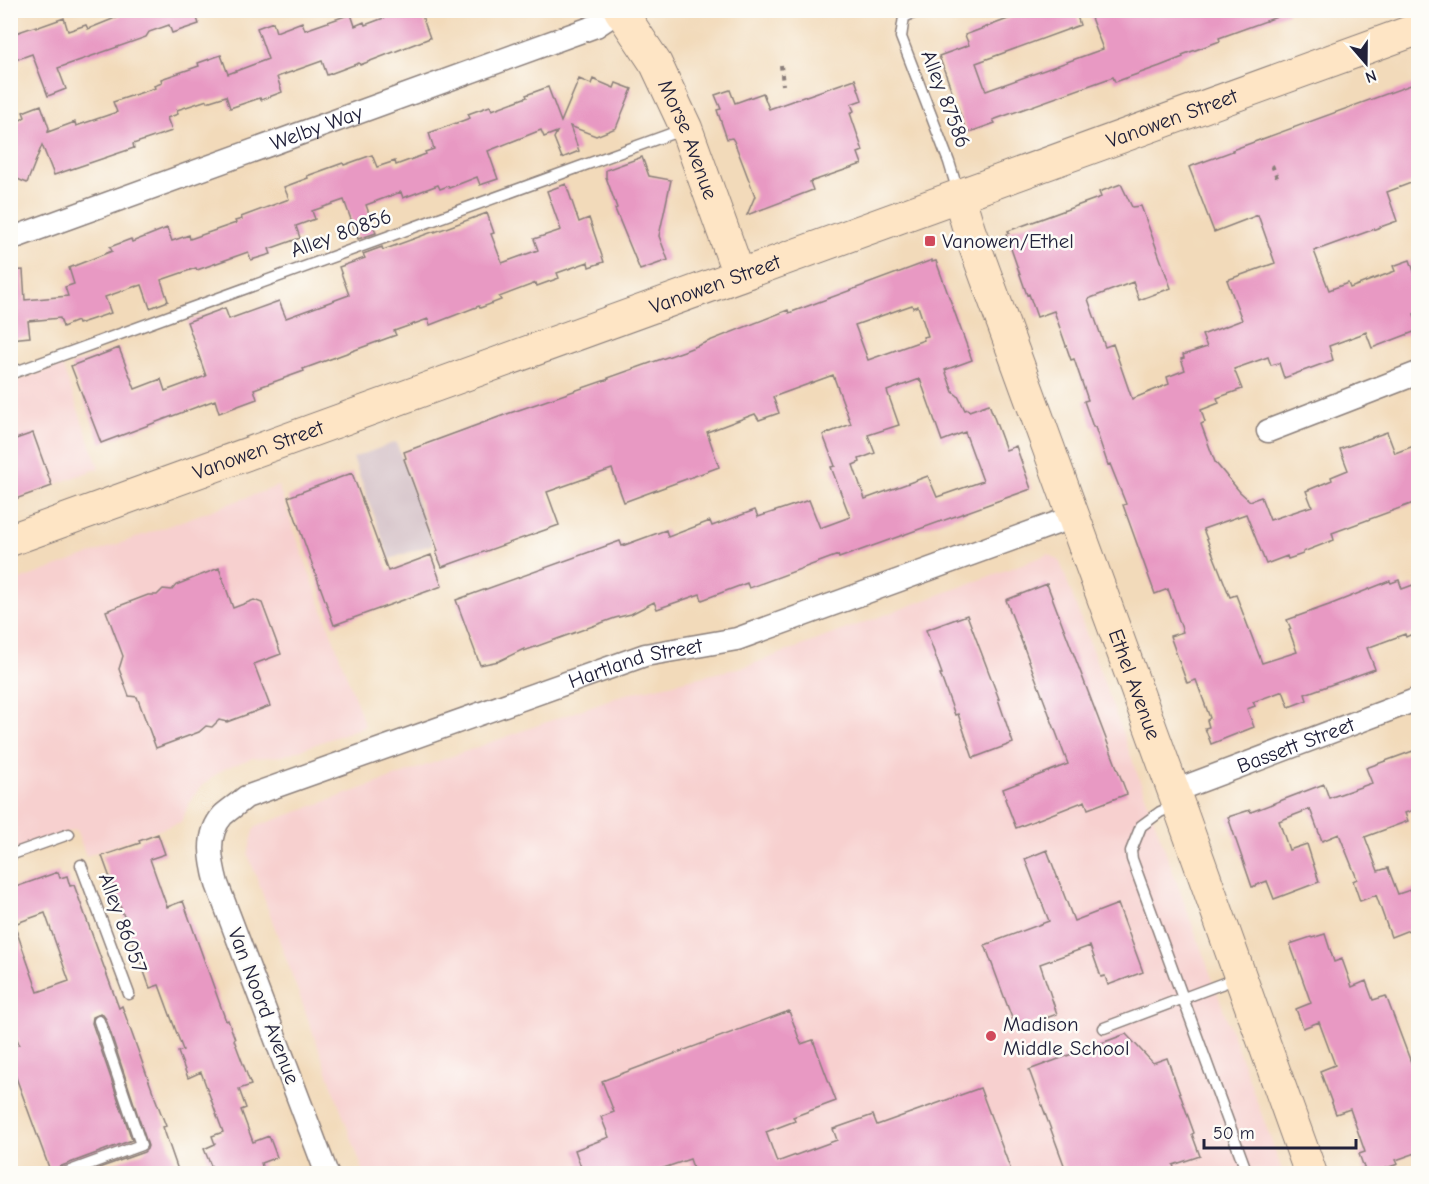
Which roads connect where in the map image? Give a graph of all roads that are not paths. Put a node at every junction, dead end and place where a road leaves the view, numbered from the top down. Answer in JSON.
{"nodes":[{"id":1,"x":620,"y":10,"type":"edge"},
{"id":2,"x":921,"y":10,"type":"edge"},
{"id":3,"x":903,"y":14,"type":"edge"},
{"id":4,"x":1419,"y":29,"type":"edge"},
{"id":5,"x":686,"y":129,"type":"junction"},
{"id":6,"x":959,"y":196,"type":"junction"},
{"id":7,"x":10,"y":239,"type":"edge"},
{"id":8,"x":739,"y":275,"type":"junction"},
{"id":9,"x":1419,"y":373,"type":"edge"},
{"id":10,"x":10,"y":374,"type":"edge"},
{"id":11,"x":1268,"y":431,"type":"dead end"},
{"id":12,"x":1073,"y":517,"type":"junction"},
{"id":13,"x":10,"y":540,"type":"edge"},
{"id":14,"x":1419,"y":699,"type":"edge"},
{"id":15,"x":1176,"y":798,"type":"junction"},
{"id":16,"x":69,"y":834,"type":"dead end"},
{"id":17,"x":212,"y":835,"type":"joint"},
{"id":18,"x":10,"y":855,"type":"edge"},
{"id":19,"x":81,"y":865,"type":"dead end"},
{"id":20,"x":1240,"y":977,"type":"junction"},
{"id":21,"x":129,"y":994,"type":"dead end"},
{"id":22,"x":1183,"y":998,"type":"junction"},
{"id":23,"x":99,"y":1021,"type":"dead end"},
{"id":24,"x":1104,"y":1028,"type":"dead end"},
{"id":25,"x":62,"y":1173,"type":"edge"},
{"id":26,"x":327,"y":1173,"type":"edge"},
{"id":27,"x":1248,"y":1173,"type":"edge"},
{"id":28,"x":1311,"y":1173,"type":"edge"}],
"edges":[{"from":1,"to":5,"type":"main road","name":"Morse Avenue"},
{"from":1,"to":7,"type":"street","name":"Welby Way"},
{"from":2,"to":3,"type":"lane"},
{"from":3,"to":6,"type":"lane","name":"Alley 87586"},
{"from":4,"to":6,"type":"main road","name":"Vanowen Street"},
{"from":5,"to":8,"type":"main road","name":"Morse Avenue"},
{"from":5,"to":10,"type":"lane","name":"Alley 80856"},
{"from":6,"to":8,"type":"main road","name":"Vanowen Street"},
{"from":6,"to":12,"type":"main road","name":"Ethel Avenue"},
{"from":8,"to":13,"type":"main road","name":"Vanowen Street"},
{"from":9,"to":11,"type":"street"},
{"from":12,"to":15,"type":"main road","name":"Ethel Avenue"},
{"from":12,"to":17,"type":"street","name":"Hartland Street"},
{"from":14,"to":15,"type":"street","name":"Bassett Street"},
{"from":15,"to":20,"type":"main road","name":"Ethel Avenue"},
{"from":15,"to":22,"type":"lane"},
{"from":16,"to":18,"type":"lane"},
{"from":17,"to":26,"type":"street","name":"Van Noord Avenue"},
{"from":19,"to":21,"type":"lane","name":"Alley 86057"},
{"from":20,"to":22,"type":"lane"},
{"from":20,"to":28,"type":"main road","name":"Ethel Avenue"},
{"from":22,"to":24,"type":"lane"},
{"from":22,"to":27,"type":"lane"},
{"from":23,"to":25,"type":"lane"}]}
